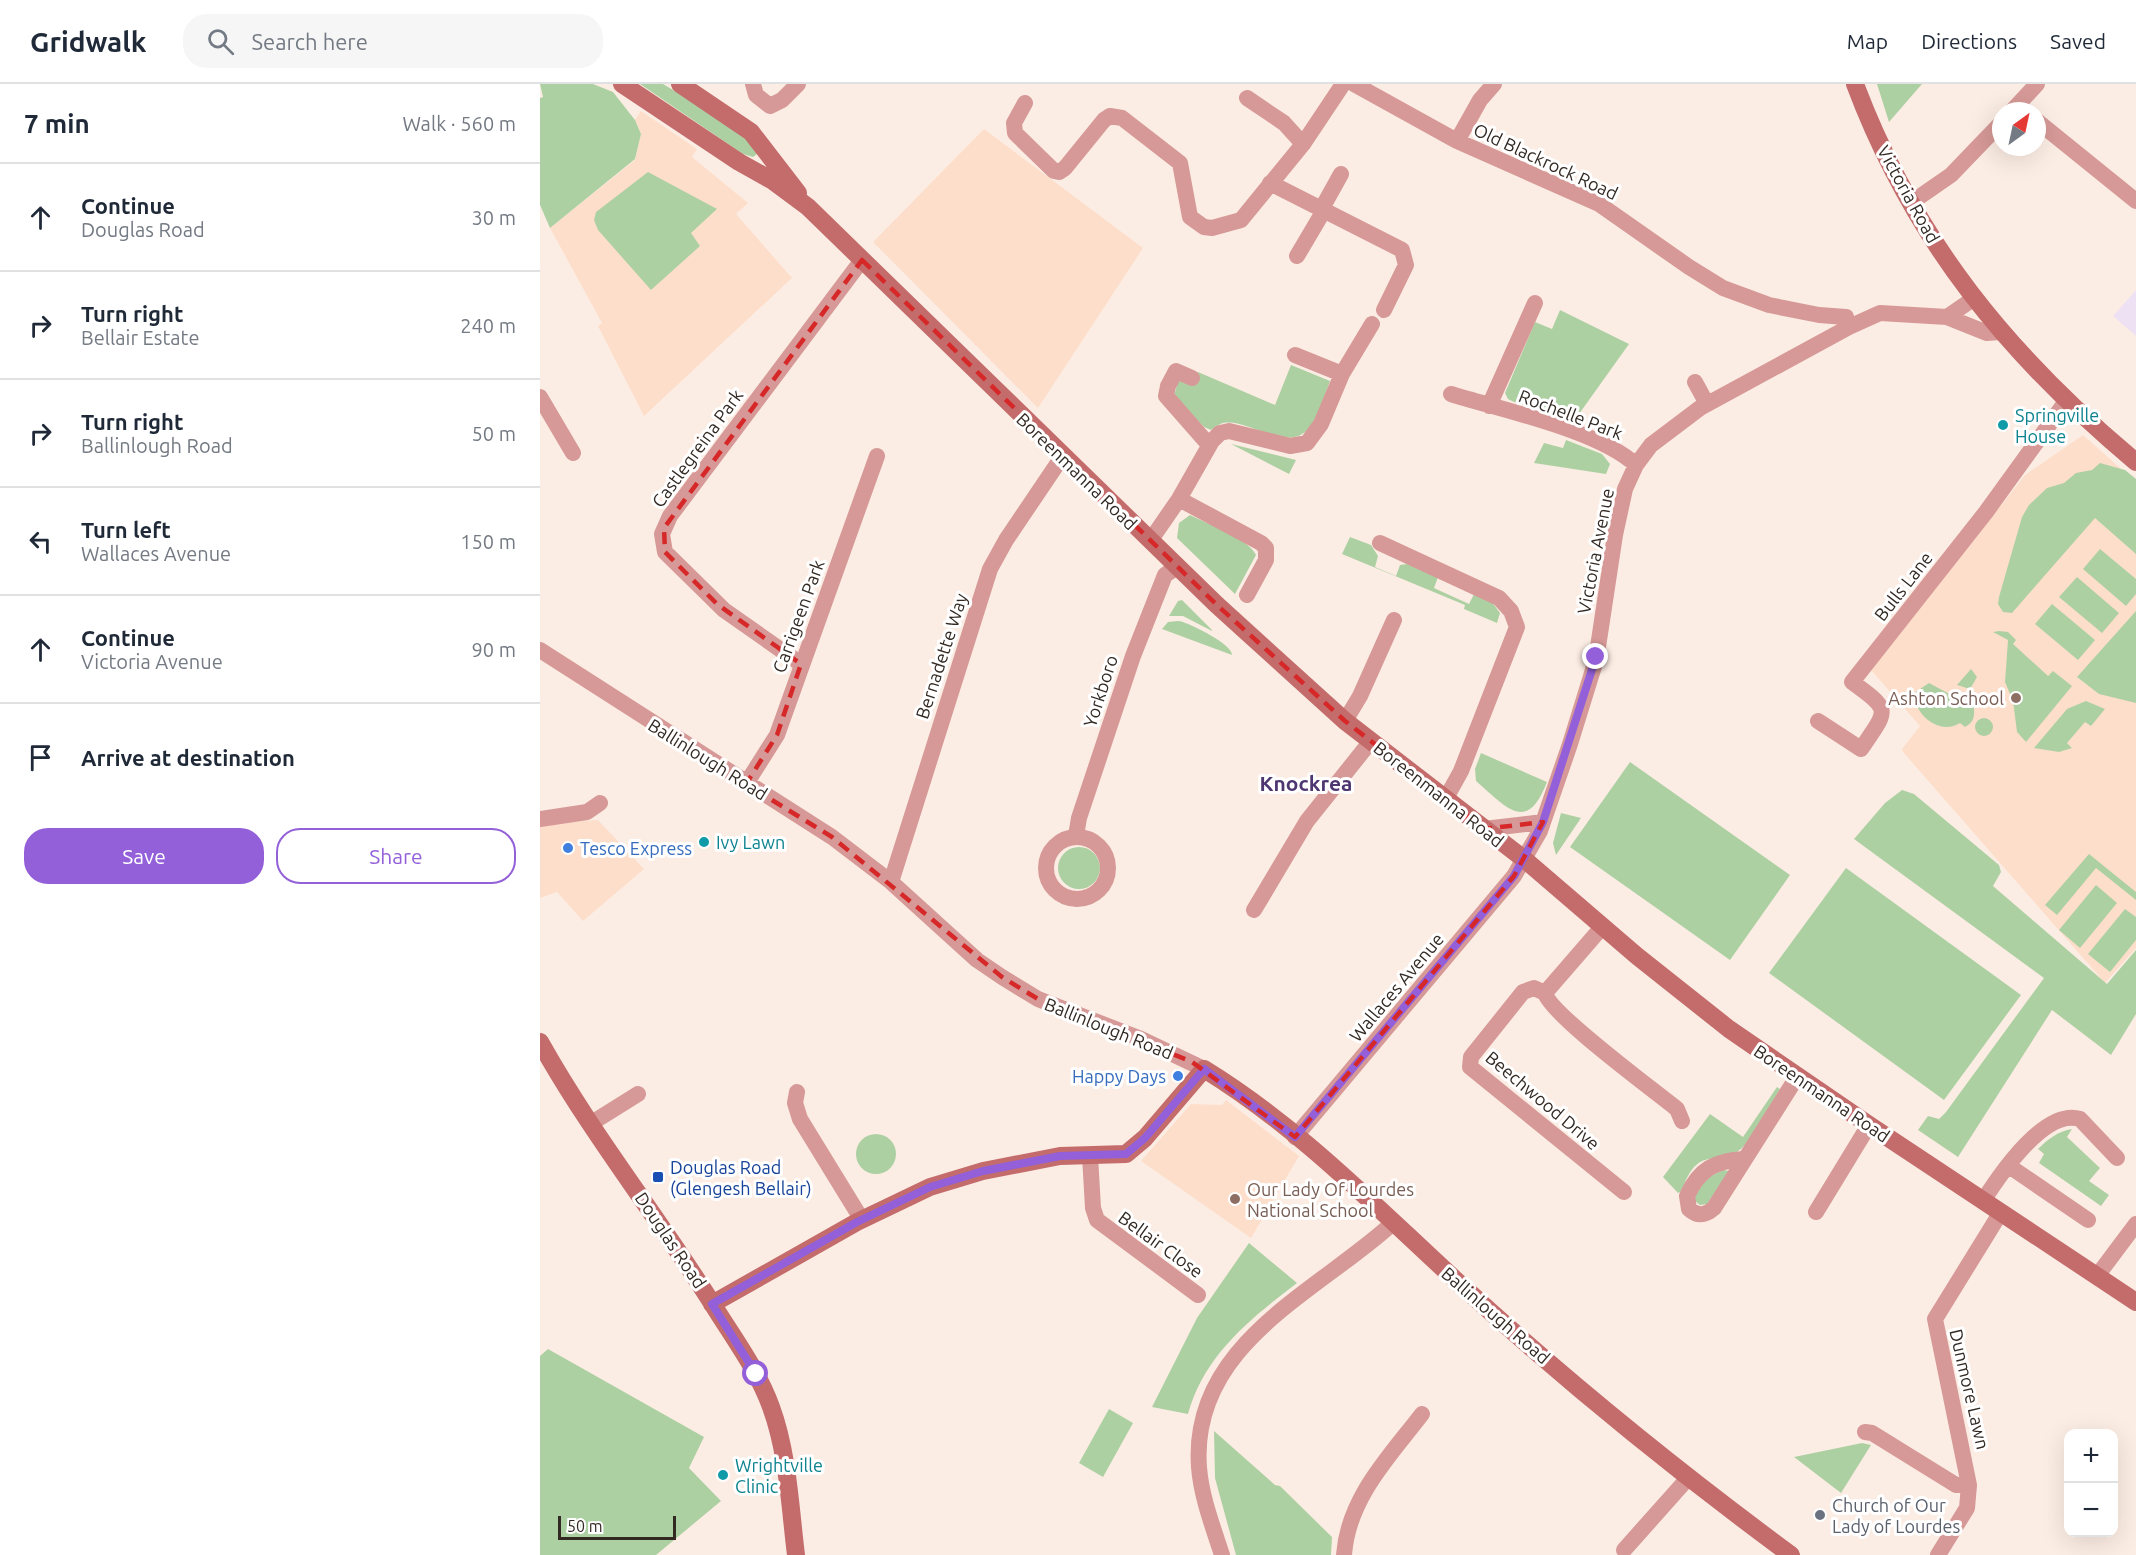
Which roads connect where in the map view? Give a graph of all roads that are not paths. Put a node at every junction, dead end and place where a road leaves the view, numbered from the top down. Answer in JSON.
{"nodes":[{"id":1,"x":622,"y":84,"type":"edge"},
{"id":2,"x":680,"y":84,"type":"edge"},
{"id":3,"x":753,"y":84,"type":"edge"},
{"id":4,"x":798,"y":84,"type":"edge"},
{"id":5,"x":1343,"y":84,"type":"edge"},
{"id":6,"x":1354,"y":84,"type":"edge"},
{"id":7,"x":1494,"y":84,"type":"edge"},
{"id":8,"x":1855,"y":84,"type":"edge"},
{"id":9,"x":2037,"y":84,"type":"edge"},
{"id":10,"x":1247,"y":98,"type":"dead end"},
{"id":11,"x":2023,"y":102,"type":"edge"},
{"id":12,"x":1025,"y":103,"type":"dead end"},
{"id":13,"x":2046,"y":128,"type":"edge"},
{"id":14,"x":1992,"y":132,"type":"edge"},
{"id":15,"x":1457,"y":141,"type":"junction"},
{"id":16,"x":1303,"y":144,"type":"junction"},
{"id":17,"x":1341,"y":174,"type":"dead end"},
{"id":18,"x":1270,"y":183,"type":"junction"},
{"id":19,"x":2136,"y":201,"type":"edge"},
{"id":20,"x":1912,"y":202,"type":"junction"},
{"id":21,"x":808,"y":207,"type":"junction"},
{"id":22,"x":1322,"y":211,"type":"junction"},
{"id":23,"x":1297,"y":256,"type":"dead end"},
{"id":24,"x":862,"y":260,"type":"junction"},
{"id":25,"x":1973,"y":299,"type":"junction"},
{"id":26,"x":1535,"y":303,"type":"dead end"},
{"id":27,"x":1384,"y":310,"type":"dead end"},
{"id":28,"x":1819,"y":315,"type":"junction"},
{"id":29,"x":1947,"y":316,"type":"junction"},
{"id":30,"x":1372,"y":324,"type":"dead end"},
{"id":31,"x":1849,"y":327,"type":"junction"},
{"id":32,"x":2000,"y":332,"type":"junction"},
{"id":33,"x":1826,"y":339,"type":"junction"},
{"id":34,"x":1295,"y":355,"type":"dead end"},
{"id":35,"x":1342,"y":374,"type":"junction"},
{"id":36,"x":1192,"y":378,"type":"dead end"},
{"id":37,"x":1695,"y":382,"type":"dead end"},
{"id":38,"x":1451,"y":394,"type":"dead end"},
{"id":39,"x":2067,"y":400,"type":"junction"},
{"id":40,"x":541,"y":402,"type":"edge"},
{"id":41,"x":1707,"y":404,"type":"junction"},
{"id":42,"x":1489,"y":406,"type":"junction"},
{"id":43,"x":1209,"y":445,"type":"junction"},
{"id":44,"x":573,"y":453,"type":"dead end"},
{"id":45,"x":877,"y":456,"type":"dead end"},
{"id":46,"x":1062,"y":457,"type":"junction"},
{"id":47,"x":2136,"y":462,"type":"edge"},
{"id":48,"x":1636,"y":465,"type":"junction"},
{"id":49,"x":1179,"y":499,"type":"junction"},
{"id":50,"x":1150,"y":541,"type":"junction"},
{"id":51,"x":1380,"y":543,"type":"dead end"},
{"id":52,"x":1177,"y":567,"type":"junction"},
{"id":53,"x":1247,"y":595,"type":"dead end"},
{"id":54,"x":1394,"y":620,"type":"dead end"},
{"id":55,"x":540,"y":650,"type":"edge"},
{"id":56,"x":801,"y":664,"type":"junction"},
{"id":57,"x":1345,"y":721,"type":"junction"},
{"id":58,"x":1818,"y":722,"type":"dead end"},
{"id":59,"x":1371,"y":741,"type":"junction"},
{"id":60,"x":747,"y":784,"type":"junction"},
{"id":61,"x":1445,"y":800,"type":"junction"},
{"id":62,"x":600,"y":803,"type":"dead end"},
{"id":63,"x":540,"y":819,"type":"edge"},
{"id":64,"x":1543,"y":822,"type":"junction"},
{"id":65,"x":1484,"y":829,"type":"junction"},
{"id":66,"x":1076,"y":836,"type":"dead end"},
{"id":67,"x":1524,"y":859,"type":"junction"},
{"id":68,"x":891,"y":882,"type":"junction"},
{"id":69,"x":1254,"y":910,"type":"dead end"},
{"id":70,"x":1603,"y":926,"type":"junction"},
{"id":71,"x":1545,"y":993,"type":"junction"},
{"id":72,"x":540,"y":1042,"type":"edge"},
{"id":73,"x":1204,"y":1069,"type":"junction"},
{"id":74,"x":1797,"y":1077,"type":"junction"},
{"id":75,"x":796,"y":1092,"type":"dead end"},
{"id":76,"x":638,"y":1094,"type":"dead end"},
{"id":77,"x":1682,"y":1121,"type":"dead end"},
{"id":78,"x":590,"y":1124,"type":"junction"},
{"id":79,"x":1869,"y":1125,"type":"junction"},
{"id":80,"x":1295,"y":1137,"type":"junction"},
{"id":81,"x":1090,"y":1156,"type":"junction"},
{"id":82,"x":2117,"y":1158,"type":"dead end"},
{"id":83,"x":1743,"y":1159,"type":"dead end"},
{"id":84,"x":2009,"y":1166,"type":"junction"},
{"id":85,"x":1624,"y":1192,"type":"dead end"},
{"id":86,"x":1983,"y":1201,"type":"junction"},
{"id":87,"x":1816,"y":1212,"type":"dead end"},
{"id":88,"x":2001,"y":1212,"type":"junction"},
{"id":89,"x":862,"y":1220,"type":"junction"},
{"id":90,"x":2088,"y":1220,"type":"dead end"},
{"id":91,"x":1394,"y":1222,"type":"junction"},
{"id":92,"x":2136,"y":1224,"type":"edge"},
{"id":93,"x":2097,"y":1276,"type":"junction"},
{"id":94,"x":1198,"y":1295,"type":"dead end"},
{"id":95,"x":2136,"y":1302,"type":"edge"},
{"id":96,"x":712,"y":1304,"type":"junction"},
{"id":97,"x":1422,"y":1414,"type":"dead end"},
{"id":98,"x":1865,"y":1432,"type":"dead end"},
{"id":99,"x":1689,"y":1476,"type":"junction"},
{"id":100,"x":1970,"y":1485,"type":"junction"},
{"id":101,"x":1624,"y":1550,"type":"dead end"},
{"id":102,"x":796,"y":1555,"type":"edge"},
{"id":103,"x":1222,"y":1555,"type":"edge"},
{"id":104,"x":1344,"y":1555,"type":"edge"},
{"id":105,"x":1791,"y":1555,"type":"edge"},
{"id":106,"x":1938,"y":1555,"type":"edge"}],
"edges":[{"from":1,"to":21,"type":"main road","name":"Boreenmanna Road"},
{"from":2,"to":21,"type":"main road","name":"Boreenmanna Road"},
{"from":3,"to":4,"type":"street"},
{"from":5,"to":16,"type":"street"},
{"from":6,"to":15,"type":"street","name":"Old Blackrock Road"},
{"from":7,"to":15,"type":"street"},
{"from":8,"to":20,"type":"main road","name":"Victoria Road"},
{"from":9,"to":11,"type":"street"},
{"from":10,"to":16,"type":"street"},
{"from":12,"to":18,"type":"street"},
{"from":13,"to":19,"type":"street"},
{"from":14,"to":20,"type":"street"},
{"from":15,"to":28,"type":"street","name":"Old Blackrock Road"},
{"from":16,"to":18,"type":"street"},
{"from":17,"to":22,"type":"street"},
{"from":18,"to":22,"type":"street"},
{"from":20,"to":25,"type":"main road","name":"Victoria Road"},
{"from":21,"to":24,"type":"main road","name":"Boreenmanna Road"},
{"from":22,"to":23,"type":"street"},
{"from":22,"to":27,"type":"street"},
{"from":24,"to":46,"type":"main road","name":"Boreenmanna Road"},
{"from":24,"to":56,"type":"street","name":"Castlegreina Park"},
{"from":25,"to":29,"type":"street"},
{"from":25,"to":32,"type":"main road","name":"Victoria Road"},
{"from":26,"to":42,"type":"street","name":"Rochelle Park"},
{"from":28,"to":31,"type":"street","name":"Old Blackrock Road"},
{"from":28,"to":33,"type":"street"},
{"from":29,"to":31,"type":"street"},
{"from":29,"to":32,"type":"street"},
{"from":30,"to":35,"type":"street"},
{"from":31,"to":33,"type":"street","name":"Victoria Avenue"},
{"from":32,"to":39,"type":"main road","name":"Victoria Road"},
{"from":33,"to":41,"type":"street","name":"Victoria Avenue"},
{"from":34,"to":35,"type":"street"},
{"from":35,"to":43,"type":"street"},
{"from":36,"to":43,"type":"street"},
{"from":37,"to":41,"type":"street"},
{"from":38,"to":42,"type":"street","name":"Rochelle Park"},
{"from":39,"to":47,"type":"main road","name":"Victoria Road"},
{"from":39,"to":58,"type":"street","name":"Bulls Lane"},
{"from":40,"to":44,"type":"street"},
{"from":41,"to":48,"type":"street","name":"Victoria Avenue"},
{"from":42,"to":48,"type":"street","name":"Rochelle Park"},
{"from":43,"to":49,"type":"street"},
{"from":45,"to":56,"type":"street","name":"Carrigeen Park"},
{"from":46,"to":50,"type":"main road","name":"Boreenmanna Road"},
{"from":46,"to":68,"type":"street","name":"Bernadette Way"},
{"from":48,"to":64,"type":"street","name":"Victoria Avenue"},
{"from":49,"to":50,"type":"street"},
{"from":49,"to":53,"type":"street"},
{"from":50,"to":52,"type":"main road","name":"Boreenmanna Road"},
{"from":51,"to":61,"type":"street"},
{"from":52,"to":57,"type":"main road","name":"Boreenmanna Road"},
{"from":52,"to":66,"type":"street","name":"Yorkboro"},
{"from":54,"to":57,"type":"street"},
{"from":55,"to":60,"type":"street","name":"Ballinlough Road"},
{"from":56,"to":60,"type":"street","name":"Carrigeen Park"},
{"from":57,"to":59,"type":"main road","name":"Boreenmanna Road"},
{"from":59,"to":61,"type":"main road","name":"Boreenmanna Road"},
{"from":59,"to":69,"type":"street"},
{"from":60,"to":68,"type":"street","name":"Ballinlough Road"},
{"from":61,"to":65,"type":"main road","name":"Boreenmanna Road"},
{"from":62,"to":63,"type":"street"},
{"from":64,"to":65,"type":"street"},
{"from":64,"to":67,"type":"street","name":"Victoria Avenue"},
{"from":65,"to":67,"type":"main road","name":"Boreenmanna Road"},
{"from":67,"to":70,"type":"main road","name":"Boreenmanna Road"},
{"from":67,"to":80,"type":"street","name":"Wallaces Avenue"},
{"from":68,"to":73,"type":"street","name":"Ballinlough Road"},
{"from":70,"to":71,"type":"street"},
{"from":70,"to":74,"type":"main road","name":"Boreenmanna Road"},
{"from":71,"to":77,"type":"street"},
{"from":71,"to":85,"type":"street","name":"Beechwood Drive"},
{"from":72,"to":78,"type":"main road","name":"Douglas Road"},
{"from":73,"to":80,"type":"main road","name":"Ballinlough Road"},
{"from":73,"to":81,"type":"main road"},
{"from":74,"to":79,"type":"main road","name":"Boreenmanna Road"},
{"from":74,"to":83,"type":"street"},
{"from":75,"to":89,"type":"street"},
{"from":76,"to":78,"type":"street"},
{"from":78,"to":96,"type":"main road","name":"Douglas Road"},
{"from":79,"to":86,"type":"main road","name":"Boreenmanna Road"},
{"from":79,"to":87,"type":"street"},
{"from":80,"to":91,"type":"main road","name":"Ballinlough Road"},
{"from":81,"to":89,"type":"main road"},
{"from":81,"to":94,"type":"street","name":"Bellair Close"},
{"from":82,"to":84,"type":"street"},
{"from":84,"to":86,"type":"street"},
{"from":84,"to":90,"type":"street"},
{"from":86,"to":88,"type":"main road","name":"Boreenmanna Road"},
{"from":88,"to":93,"type":"main road","name":"Boreenmanna Road"},
{"from":88,"to":100,"type":"street","name":"Dunmore Lawn"},
{"from":89,"to":96,"type":"main road"},
{"from":91,"to":99,"type":"main road","name":"Ballinlough Road"},
{"from":91,"to":103,"type":"street"},
{"from":92,"to":93,"type":"street"},
{"from":93,"to":95,"type":"main road","name":"Boreenmanna Road"},
{"from":96,"to":102,"type":"main road","name":"Douglas Road"},
{"from":97,"to":104,"type":"street"},
{"from":98,"to":100,"type":"street"},
{"from":99,"to":101,"type":"street"},
{"from":99,"to":105,"type":"main road","name":"Ballinlough Road"},
{"from":100,"to":106,"type":"street","name":"Dunmore Lawn"}]}
